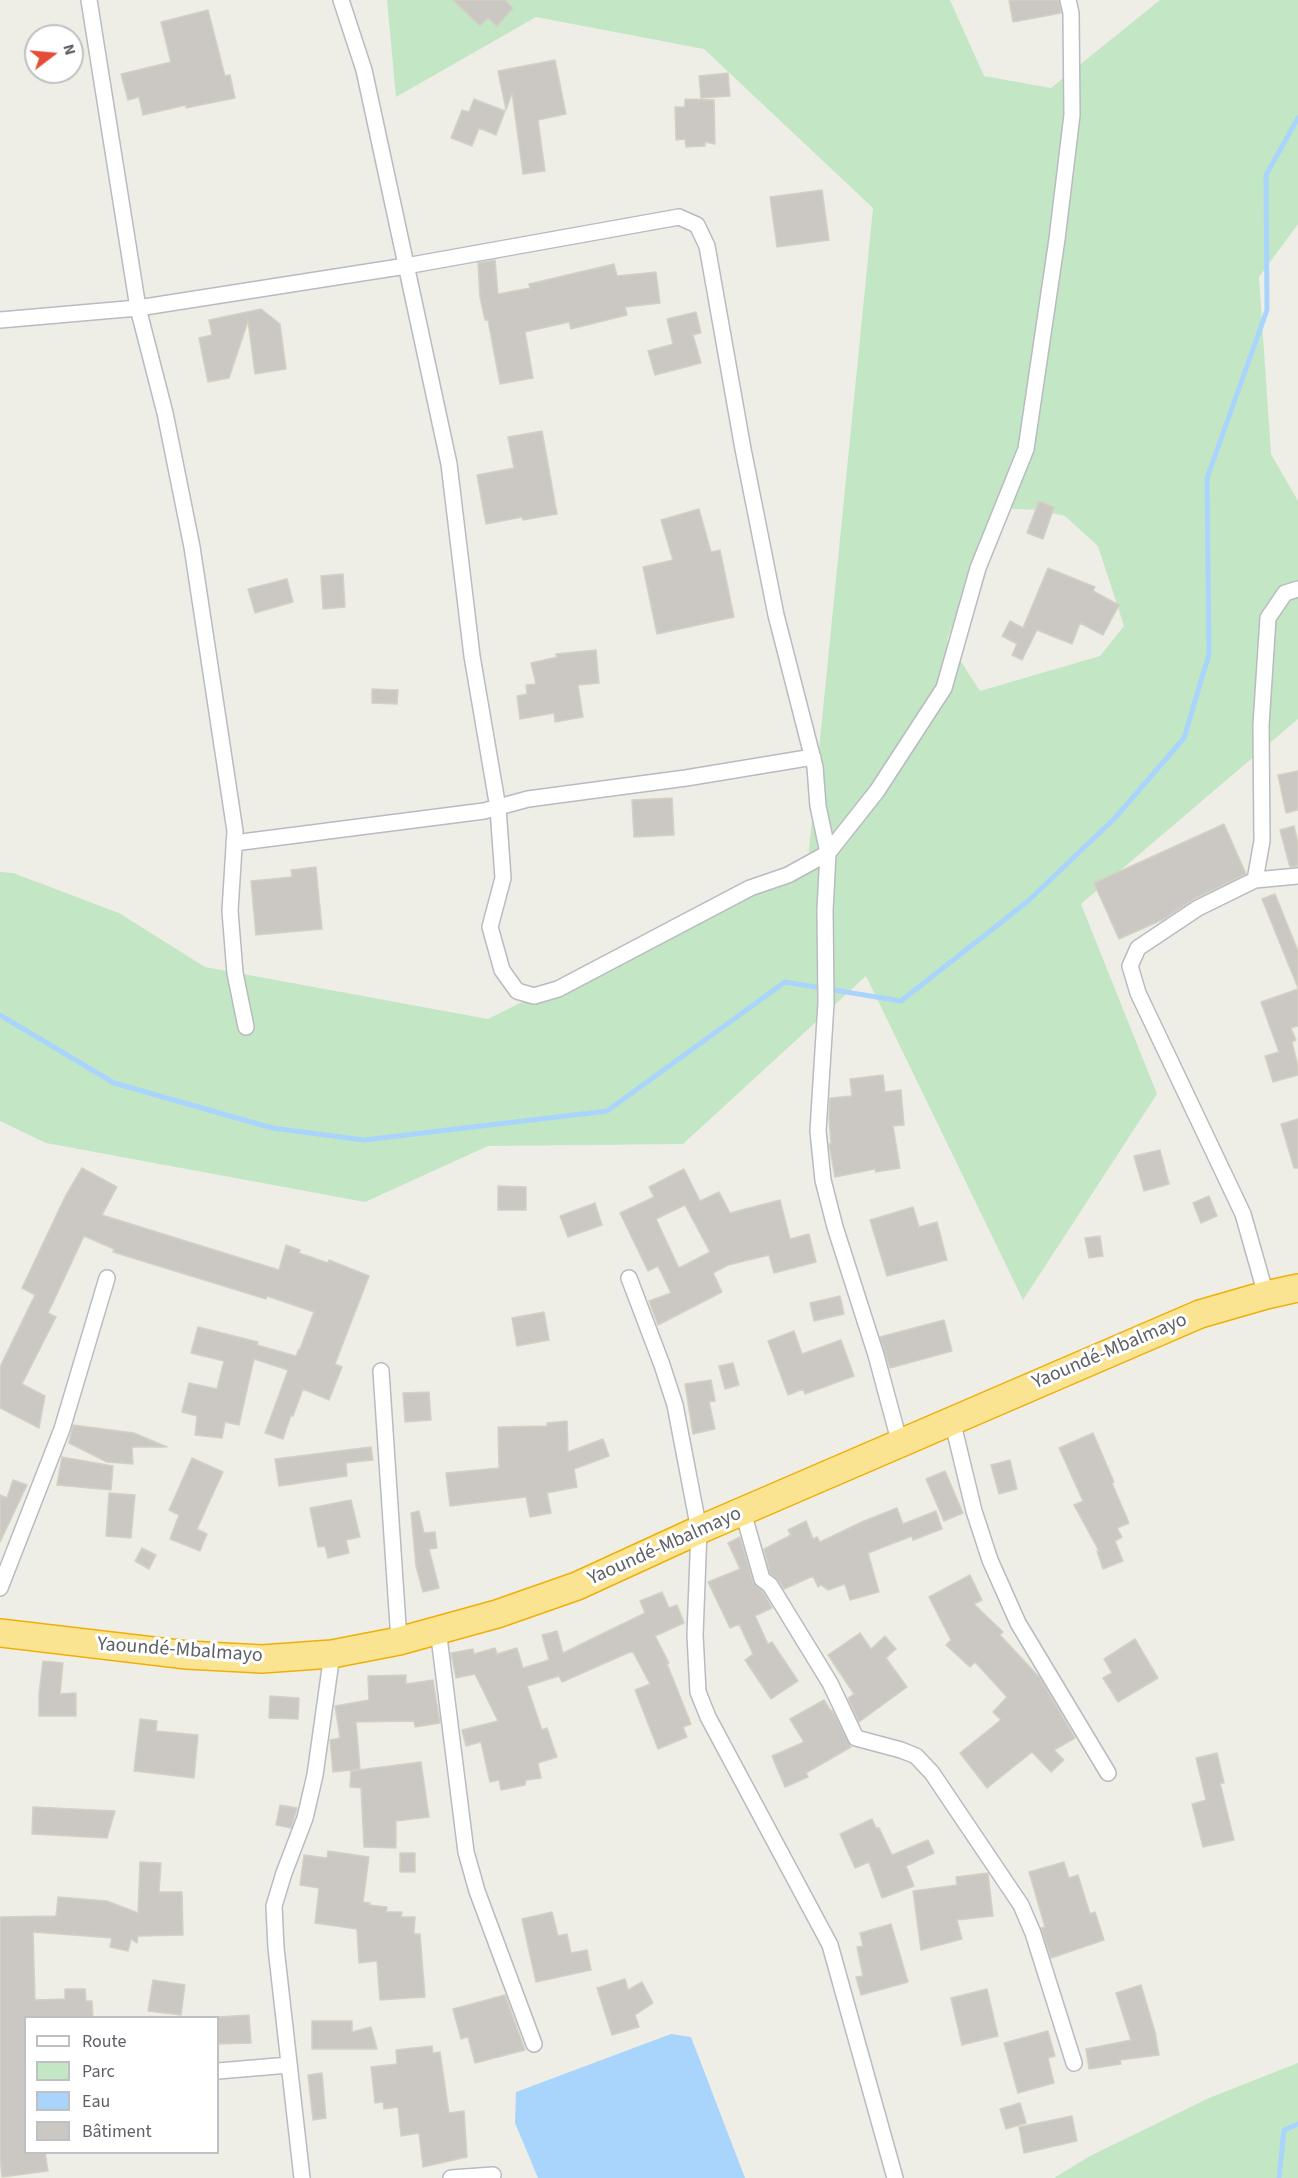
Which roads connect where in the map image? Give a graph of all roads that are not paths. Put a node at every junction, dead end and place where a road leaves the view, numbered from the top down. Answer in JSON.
{"nodes":[{"id":1,"x":89,"y":0,"type":"edge"},
{"id":2,"x":341,"y":0,"type":"edge"},
{"id":3,"x":1068,"y":0,"type":"edge"},
{"id":4,"x":406,"y":266,"type":"junction"},
{"id":5,"x":138,"y":309,"type":"junction"},
{"id":6,"x":0,"y":320,"type":"edge"},
{"id":7,"x":1298,"y":589,"type":"edge"},
{"id":8,"x":813,"y":758,"type":"junction"},
{"id":9,"x":498,"y":808,"type":"junction"},
{"id":10,"x":234,"y":843,"type":"junction"},
{"id":11,"x":828,"y":853,"type":"junction"},
{"id":12,"x":1298,"y":876,"type":"edge"},
{"id":13,"x":1255,"y":880,"type":"junction"},
{"id":14,"x":246,"y":1027,"type":"dead end"},
{"id":15,"x":107,"y":1278,"type":"dead end"},
{"id":16,"x":630,"y":1278,"type":"dead end"},
{"id":17,"x":1298,"y":1288,"type":"edge"},
{"id":18,"x":1266,"y":1295,"type":"junction"},
{"id":19,"x":381,"y":1371,"type":"dead end"},
{"id":20,"x":952,"y":1420,"type":"junction"},
{"id":21,"x":900,"y":1444,"type":"junction"},
{"id":22,"x":743,"y":1512,"type":"junction"},
{"id":23,"x":699,"y":1530,"type":"junction"},
{"id":24,"x":0,"y":1588,"type":"edge"},
{"id":25,"x":438,"y":1629,"type":"junction"},
{"id":26,"x":0,"y":1633,"type":"edge"},
{"id":27,"x":399,"y":1641,"type":"junction"},
{"id":28,"x":332,"y":1654,"type":"junction"},
{"id":29,"x":1108,"y":1773,"type":"dead end"},
{"id":30,"x":534,"y":2044,"type":"dead end"},
{"id":31,"x":1074,"y":2063,"type":"dead end"},
{"id":32,"x":289,"y":2065,"type":"junction"},
{"id":33,"x":219,"y":2071,"type":"edge"},
{"id":34,"x":493,"y":2175,"type":"dead end"},
{"id":35,"x":302,"y":2178,"type":"edge"},
{"id":36,"x":451,"y":2178,"type":"edge"},
{"id":37,"x":895,"y":2178,"type":"edge"}],
"edges":[{"from":1,"to":5,"type":"street"},
{"from":2,"to":4,"type":"street"},
{"from":3,"to":11,"type":"street"},
{"from":4,"to":5,"type":"street"},
{"from":4,"to":8,"type":"street"},
{"from":4,"to":9,"type":"street"},
{"from":5,"to":6,"type":"street"},
{"from":5,"to":10,"type":"street"},
{"from":7,"to":13,"type":"street"},
{"from":8,"to":9,"type":"street"},
{"from":8,"to":11,"type":"street"},
{"from":9,"to":10,"type":"street"},
{"from":9,"to":11,"type":"street"},
{"from":10,"to":14,"type":"street"},
{"from":11,"to":21,"type":"street"},
{"from":12,"to":13,"type":"street"},
{"from":13,"to":18,"type":"street"},
{"from":15,"to":24,"type":"street"},
{"from":16,"to":23,"type":"street"},
{"from":17,"to":18,"type":"highway","name":"Yaoundé-Mbalmayo"},
{"from":18,"to":20,"type":"highway","name":"Yaoundé-Mbalmayo"},
{"from":19,"to":27,"type":"street"},
{"from":20,"to":21,"type":"highway","name":"Yaoundé-Mbalmayo"},
{"from":20,"to":29,"type":"street"},
{"from":21,"to":22,"type":"highway","name":"Yaoundé-Mbalmayo"},
{"from":22,"to":23,"type":"highway","name":"Yaoundé-Mbalmayo"},
{"from":22,"to":31,"type":"street"},
{"from":23,"to":25,"type":"highway","name":"Yaoundé-Mbalmayo"},
{"from":23,"to":37,"type":"street"},
{"from":25,"to":27,"type":"highway","name":"Yaoundé-Mbalmayo"},
{"from":25,"to":30,"type":"street"},
{"from":26,"to":28,"type":"highway","name":"Yaoundé-Mbalmayo"},
{"from":27,"to":28,"type":"highway","name":"Yaoundé-Mbalmayo"},
{"from":28,"to":32,"type":"street"},
{"from":32,"to":33,"type":"street"},
{"from":32,"to":35,"type":"street"},
{"from":34,"to":36,"type":"street"}]}
